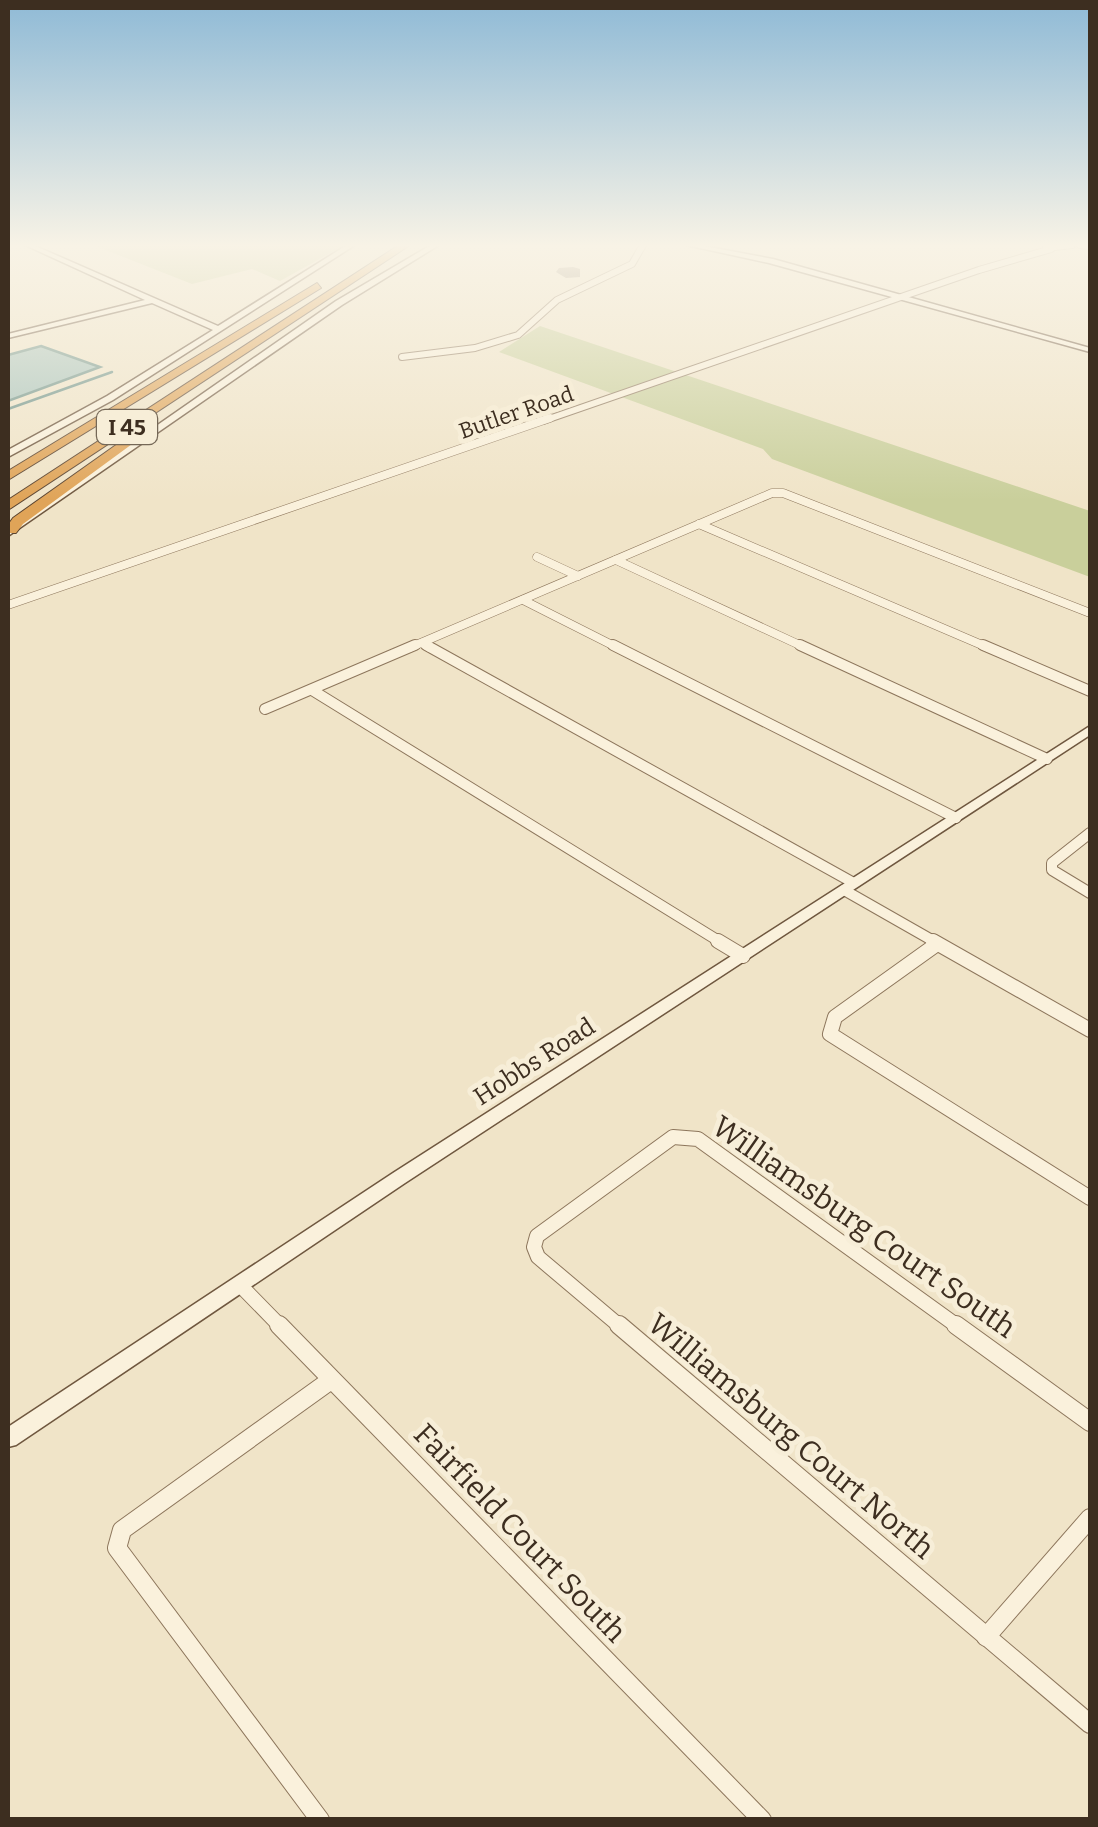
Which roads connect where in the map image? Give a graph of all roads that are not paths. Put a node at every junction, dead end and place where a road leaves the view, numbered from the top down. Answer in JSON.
{"nodes":[{"id":1,"x":220,"y":330,"type":"edge"},
{"id":2,"x":230,"y":330,"type":"edge"},
{"id":3,"x":258,"y":330,"type":"edge"},
{"id":4,"x":263,"y":330,"type":"edge"},
{"id":5,"x":285,"y":330,"type":"edge"},
{"id":6,"x":300,"y":330,"type":"edge"},
{"id":7,"x":523,"y":330,"type":"edge"},
{"id":8,"x":803,"y":330,"type":"edge"},
{"id":9,"x":1028,"y":330,"type":"edge"},
{"id":10,"x":1090,"y":347,"type":"edge"},
{"id":11,"x":402,"y":358,"type":"dead end"},
{"id":12,"x":110,"y":398,"type":"junction"},
{"id":13,"x":8,"y":454,"type":"edge"},
{"id":14,"x":8,"y":476,"type":"edge"},
{"id":15,"x":8,"y":506,"type":"edge"},
{"id":16,"x":699,"y":524,"type":"junction"},
{"id":17,"x":10,"y":532,"type":"edge"},
{"id":18,"x":537,"y":557,"type":"dead end"},
{"id":19,"x":616,"y":560,"type":"junction"},
{"id":20,"x":578,"y":576,"type":"junction"},
{"id":21,"x":523,"y":600,"type":"junction"},
{"id":22,"x":8,"y":605,"type":"edge"},
{"id":23,"x":1090,"y":613,"type":"edge"},
{"id":24,"x":422,"y":643,"type":"junction"},
{"id":25,"x":312,"y":690,"type":"junction"},
{"id":26,"x":1090,"y":691,"type":"edge"},
{"id":27,"x":265,"y":710,"type":"dead end"},
{"id":28,"x":1090,"y":730,"type":"edge"},
{"id":29,"x":1046,"y":759,"type":"junction"},
{"id":30,"x":956,"y":818,"type":"junction"},
{"id":31,"x":1090,"y":834,"type":"edge"},
{"id":32,"x":848,"y":886,"type":"junction"},
{"id":33,"x":1090,"y":894,"type":"edge"},
{"id":34,"x":937,"y":944,"type":"junction"},
{"id":35,"x":744,"y":956,"type":"junction"},
{"id":36,"x":1090,"y":1030,"type":"edge"},
{"id":37,"x":604,"y":1186,"type":"joint"},
{"id":38,"x":1090,"y":1198,"type":"edge"},
{"id":39,"x":240,"y":1285,"type":"junction"},
{"id":40,"x":332,"y":1380,"type":"junction"},
{"id":41,"x":1090,"y":1422,"type":"edge"},
{"id":42,"x":8,"y":1438,"type":"edge"},
{"id":43,"x":1090,"y":1518,"type":"edge"},
{"id":44,"x":986,"y":1637,"type":"junction"},
{"id":45,"x":1090,"y":1724,"type":"edge"},
{"id":46,"x":320,"y":1820,"type":"edge"},
{"id":47,"x":762,"y":1820,"type":"edge"}],
"edges":[{"from":1,"to":12,"type":"main road"},
{"from":2,"to":12,"type":"highway"},
{"from":3,"to":14,"type":"highway","number":"I 45"},
{"from":4,"to":15,"type":"highway","number":"I 45"},
{"from":5,"to":17,"type":"highway"},
{"from":6,"to":17,"type":"main road"},
{"from":7,"to":11,"type":"street"},
{"from":8,"to":22,"type":"street","name":"Butler Road"},
{"from":9,"to":10,"type":"main road"},
{"from":12,"to":13,"type":"main road"},
{"from":16,"to":19,"type":"street"},
{"from":16,"to":23,"type":"street"},
{"from":16,"to":26,"type":"street"},
{"from":18,"to":20,"type":"street"},
{"from":19,"to":20,"type":"street"},
{"from":19,"to":29,"type":"street"},
{"from":20,"to":21,"type":"street"},
{"from":21,"to":24,"type":"street"},
{"from":21,"to":30,"type":"street"},
{"from":24,"to":25,"type":"street"},
{"from":24,"to":32,"type":"street"},
{"from":25,"to":27,"type":"street"},
{"from":25,"to":35,"type":"street"},
{"from":28,"to":29,"type":"main road","name":"Hobbs Road"},
{"from":29,"to":30,"type":"main road","name":"Hobbs Road"},
{"from":30,"to":32,"type":"main road","name":"Hobbs Road"},
{"from":31,"to":33,"type":"street"},
{"from":32,"to":34,"type":"street"},
{"from":32,"to":35,"type":"main road","name":"Hobbs Road"},
{"from":34,"to":36,"type":"street"},
{"from":34,"to":38,"type":"street"},
{"from":35,"to":39,"type":"main road","name":"Hobbs Road"},
{"from":37,"to":41,"type":"street","name":"Williamsburg Court South"},
{"from":37,"to":44,"type":"street","name":"Williamsburg Court North"},
{"from":39,"to":40,"type":"street","name":"Fairfield Court South"},
{"from":39,"to":42,"type":"main road","name":"Hobbs Road"},
{"from":40,"to":46,"type":"street"},
{"from":40,"to":47,"type":"street","name":"Fairfield Court South"},
{"from":43,"to":44,"type":"street"},
{"from":44,"to":45,"type":"street","name":"Williamsburg Court North"}]}
